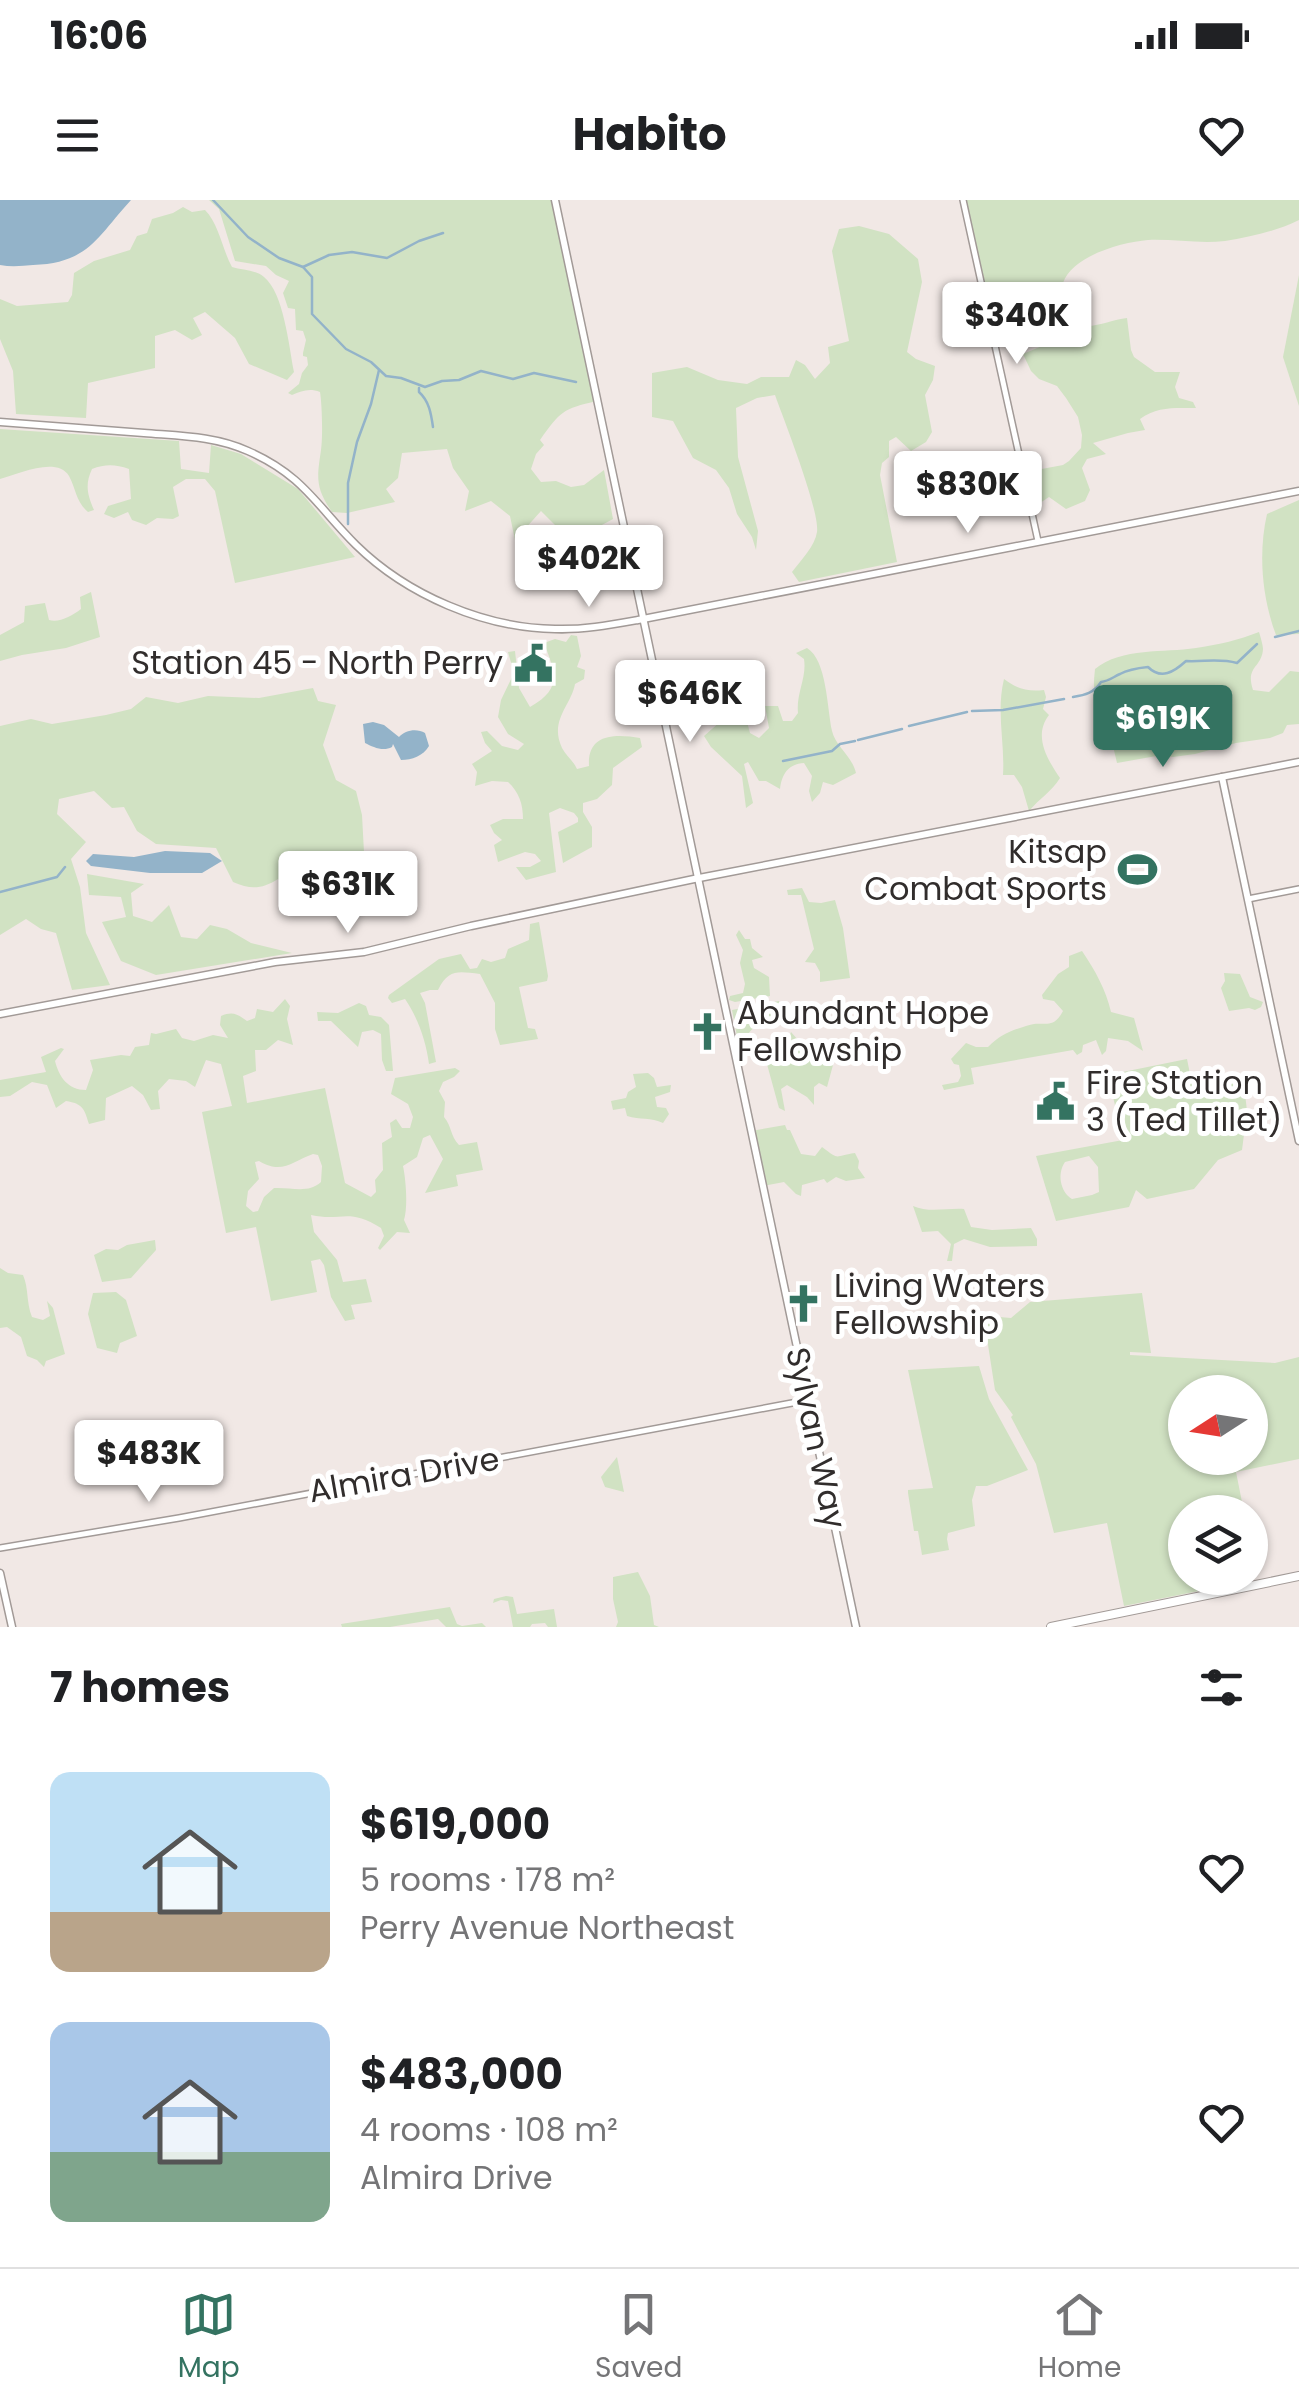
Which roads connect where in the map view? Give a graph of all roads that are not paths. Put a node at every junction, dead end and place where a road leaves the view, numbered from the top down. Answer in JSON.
{"nodes":[{"id":1,"x":556,"y":200,"type":"edge"},
{"id":2,"x":963,"y":200,"type":"edge"},
{"id":3,"x":0,"y":422,"type":"edge"},
{"id":4,"x":1299,"y":491,"type":"edge"},
{"id":5,"x":1038,"y":541,"type":"junction"},
{"id":6,"x":644,"y":619,"type":"junction"},
{"id":7,"x":1299,"y":762,"type":"edge"},
{"id":8,"x":1222,"y":777,"type":"junction"},
{"id":9,"x":699,"y":878,"type":"junction"},
{"id":10,"x":1299,"y":889,"type":"edge"},
{"id":11,"x":1248,"y":900,"type":"junction"},
{"id":12,"x":0,"y":1014,"type":"edge"},
{"id":13,"x":1299,"y":1140,"type":"edge"},
{"id":14,"x":808,"y":1400,"type":"junction"},
{"id":15,"x":0,"y":1548,"type":"edge"},
{"id":16,"x":0,"y":1573,"type":"edge"},
{"id":17,"x":1299,"y":1576,"type":"edge"},
{"id":18,"x":12,"y":1627,"type":"edge"},
{"id":19,"x":856,"y":1627,"type":"edge"},
{"id":20,"x":1051,"y":1627,"type":"edge"}],
"edges":[{"from":1,"to":6,"type":"main road","name":"Sylvan Way"},
{"from":2,"to":5,"type":"street"},
{"from":3,"to":6,"type":"main road"},
{"from":4,"to":5,"type":"main road"},
{"from":5,"to":6,"type":"main road"},
{"from":6,"to":9,"type":"main road","name":"Sylvan Way"},
{"from":7,"to":8,"type":"main road"},
{"from":8,"to":9,"type":"main road"},
{"from":8,"to":11,"type":"main road"},
{"from":9,"to":12,"type":"main road"},
{"from":9,"to":14,"type":"main road","name":"Sylvan Way"},
{"from":10,"to":11,"type":"street"},
{"from":11,"to":13,"type":"main road"},
{"from":14,"to":15,"type":"street","name":"Almira Drive"},
{"from":14,"to":19,"type":"main road","name":"Sylvan Way"},
{"from":16,"to":18,"type":"main road"},
{"from":17,"to":20,"type":"main road"}]}
